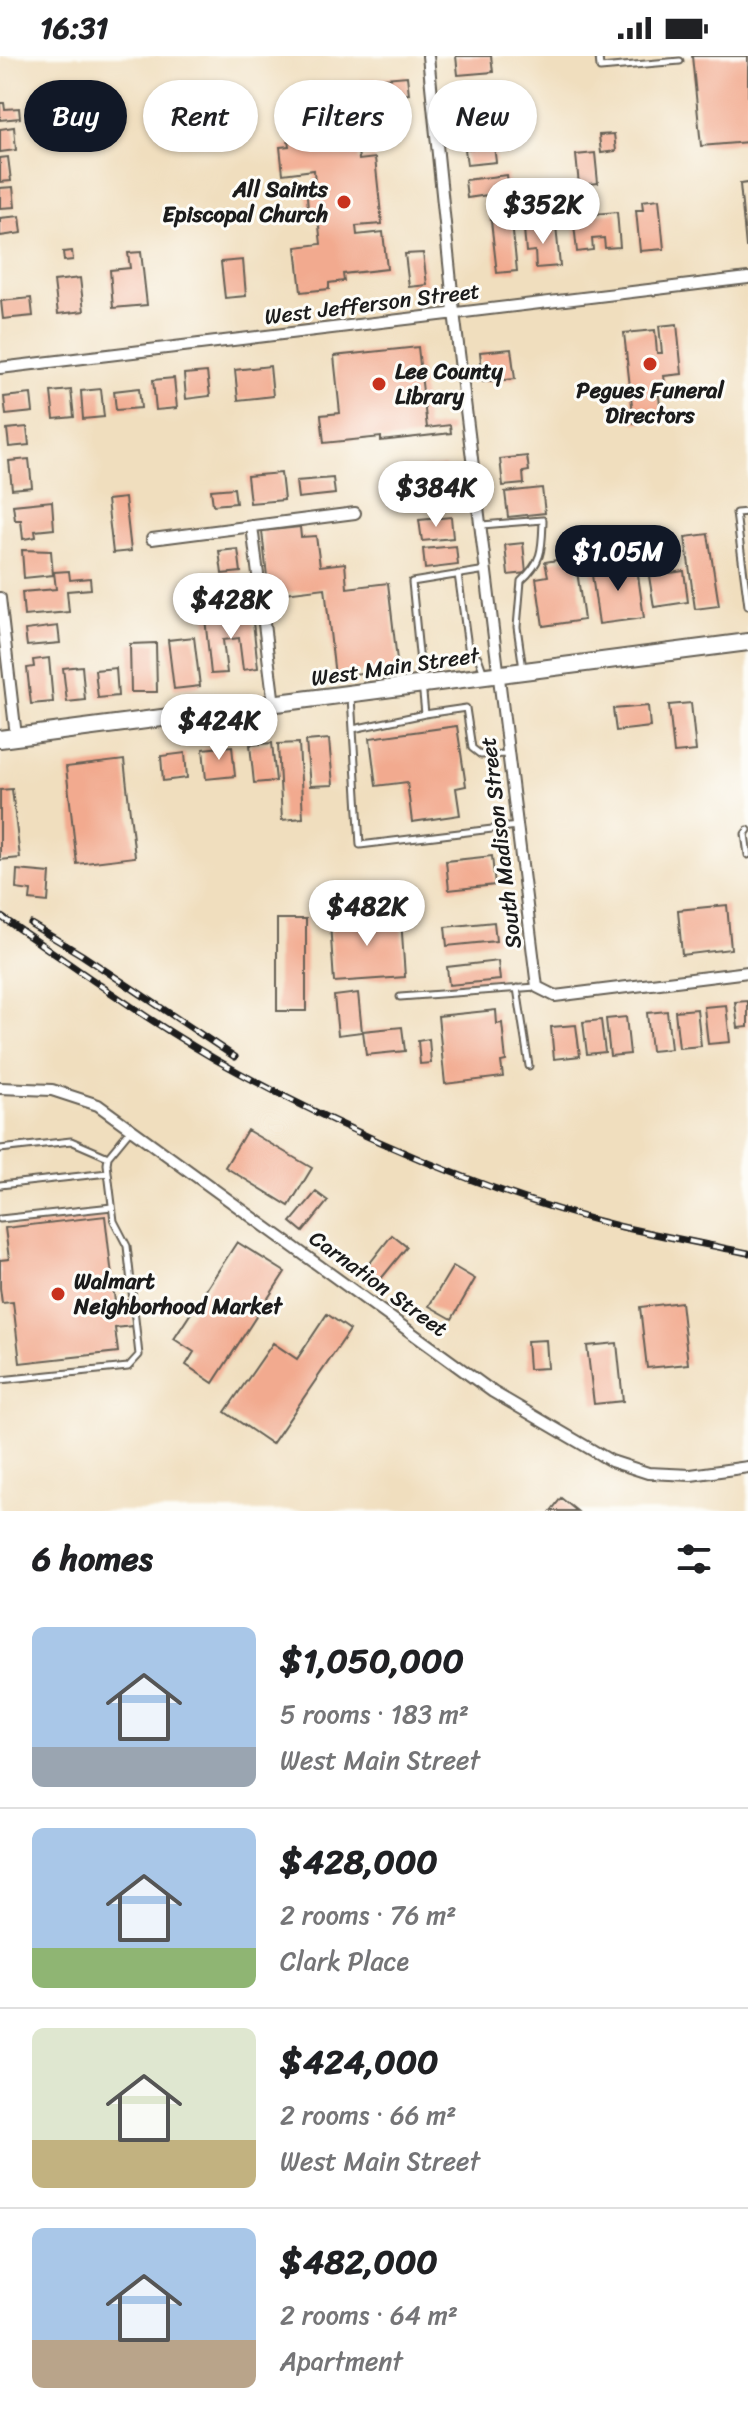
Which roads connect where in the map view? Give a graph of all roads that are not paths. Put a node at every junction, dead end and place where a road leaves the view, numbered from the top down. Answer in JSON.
{"nodes":[{"id":1,"x":428,"y":56,"type":"edge"},
{"id":2,"x":599,"y":56,"type":"edge"},
{"id":3,"x":680,"y":61,"type":"dead end"},
{"id":4,"x":748,"y":278,"type":"edge"},
{"id":5,"x":454,"y":312,"type":"junction"},
{"id":6,"x":0,"y":368,"type":"edge"},
{"id":7,"x":748,"y":512,"type":"edge"},
{"id":8,"x":355,"y":513,"type":"dead end"},
{"id":9,"x":481,"y":525,"type":"junction"},
{"id":10,"x":252,"y":526,"type":"junction"},
{"id":11,"x":152,"y":539,"type":"dead end"},
{"id":12,"x":487,"y":570,"type":"junction"},
{"id":13,"x":458,"y":574,"type":"junction"},
{"id":14,"x":0,"y":598,"type":"edge"},
{"id":15,"x":748,"y":606,"type":"edge"},
{"id":16,"x":748,"y":642,"type":"edge"},
{"id":17,"x":523,"y":671,"type":"junction"},
{"id":18,"x":4,"y":674,"type":"edge"},
{"id":19,"x":492,"y":675,"type":"junction"},
{"id":20,"x":422,"y":685,"type":"junction"},
{"id":21,"x":351,"y":694,"type":"junction"},
{"id":22,"x":274,"y":705,"type":"junction"},
{"id":23,"x":425,"y":714,"type":"junction"},
{"id":24,"x":353,"y":729,"type":"junction"},
{"id":25,"x":8,"y":738,"type":"edge"},
{"id":26,"x":509,"y":754,"type":"junction"},
{"id":27,"x":518,"y":826,"type":"junction"},
{"id":28,"x":748,"y":830,"type":"edge"},
{"id":29,"x":748,"y":855,"type":"edge"},
{"id":30,"x":748,"y":972,"type":"edge"},
{"id":31,"x":537,"y":987,"type":"junction"},
{"id":32,"x":517,"y":988,"type":"junction"},
{"id":33,"x":400,"y":997,"type":"dead end"},
{"id":34,"x":529,"y":1066,"type":"dead end"},
{"id":35,"x":0,"y":1088,"type":"edge"},
{"id":36,"x":132,"y":1128,"type":"junction"},
{"id":37,"x":0,"y":1149,"type":"edge"},
{"id":38,"x":108,"y":1157,"type":"junction"},
{"id":39,"x":108,"y":1173,"type":"junction"},
{"id":40,"x":0,"y":1185,"type":"edge"},
{"id":41,"x":112,"y":1207,"type":"junction"},
{"id":42,"x":0,"y":1219,"type":"edge"},
{"id":43,"x":0,"y":1380,"type":"edge"},
{"id":44,"x":748,"y":1467,"type":"edge"}],
"edges":[{"from":1,"to":5,"type":"street","name":"South Madison Street"},
{"from":2,"to":3,"type":"lane"},
{"from":4,"to":5,"type":"street","name":"West Jefferson Street"},
{"from":5,"to":6,"type":"street","name":"West Jefferson Street"},
{"from":5,"to":9,"type":"street","name":"South Madison Street"},
{"from":7,"to":15,"type":"lane"},
{"from":8,"to":10,"type":"street"},
{"from":9,"to":12,"type":"street","name":"South Madison Street"},
{"from":9,"to":17,"type":"lane"},
{"from":10,"to":11,"type":"street"},
{"from":10,"to":22,"type":"street"},
{"from":12,"to":13,"type":"lane"},
{"from":12,"to":19,"type":"street","name":"South Madison Street"},
{"from":13,"to":19,"type":"lane"},
{"from":13,"to":20,"type":"lane"},
{"from":14,"to":18,"type":"street"},
{"from":16,"to":17,"type":"main road","name":"West Main Street"},
{"from":17,"to":19,"type":"main road","name":"West Main Street"},
{"from":18,"to":25,"type":"street"},
{"from":19,"to":20,"type":"main road","name":"West Main Street"},
{"from":19,"to":26,"type":"street","name":"South Madison Street"},
{"from":20,"to":21,"type":"main road","name":"West Main Street"},
{"from":20,"to":23,"type":"lane"},
{"from":21,"to":22,"type":"main road","name":"West Main Street"},
{"from":21,"to":24,"type":"lane"},
{"from":22,"to":25,"type":"main road","name":"West Main Street"},
{"from":23,"to":24,"type":"lane"},
{"from":23,"to":26,"type":"lane"},
{"from":24,"to":27,"type":"lane"},
{"from":26,"to":27,"type":"street","name":"South Madison Street"},
{"from":27,"to":31,"type":"street","name":"South Madison Street"},
{"from":28,"to":29,"type":"lane"},
{"from":30,"to":31,"type":"street"},
{"from":31,"to":32,"type":"lane"},
{"from":32,"to":33,"type":"lane"},
{"from":32,"to":34,"type":"lane"},
{"from":35,"to":36,"type":"street","name":"Carnation Street"},
{"from":36,"to":38,"type":"lane"},
{"from":36,"to":44,"type":"street","name":"Carnation Street"},
{"from":37,"to":38,"type":"lane"},
{"from":38,"to":39,"type":"lane"},
{"from":39,"to":40,"type":"lane"},
{"from":39,"to":41,"type":"lane"},
{"from":41,"to":42,"type":"lane"},
{"from":41,"to":43,"type":"lane"}]}
